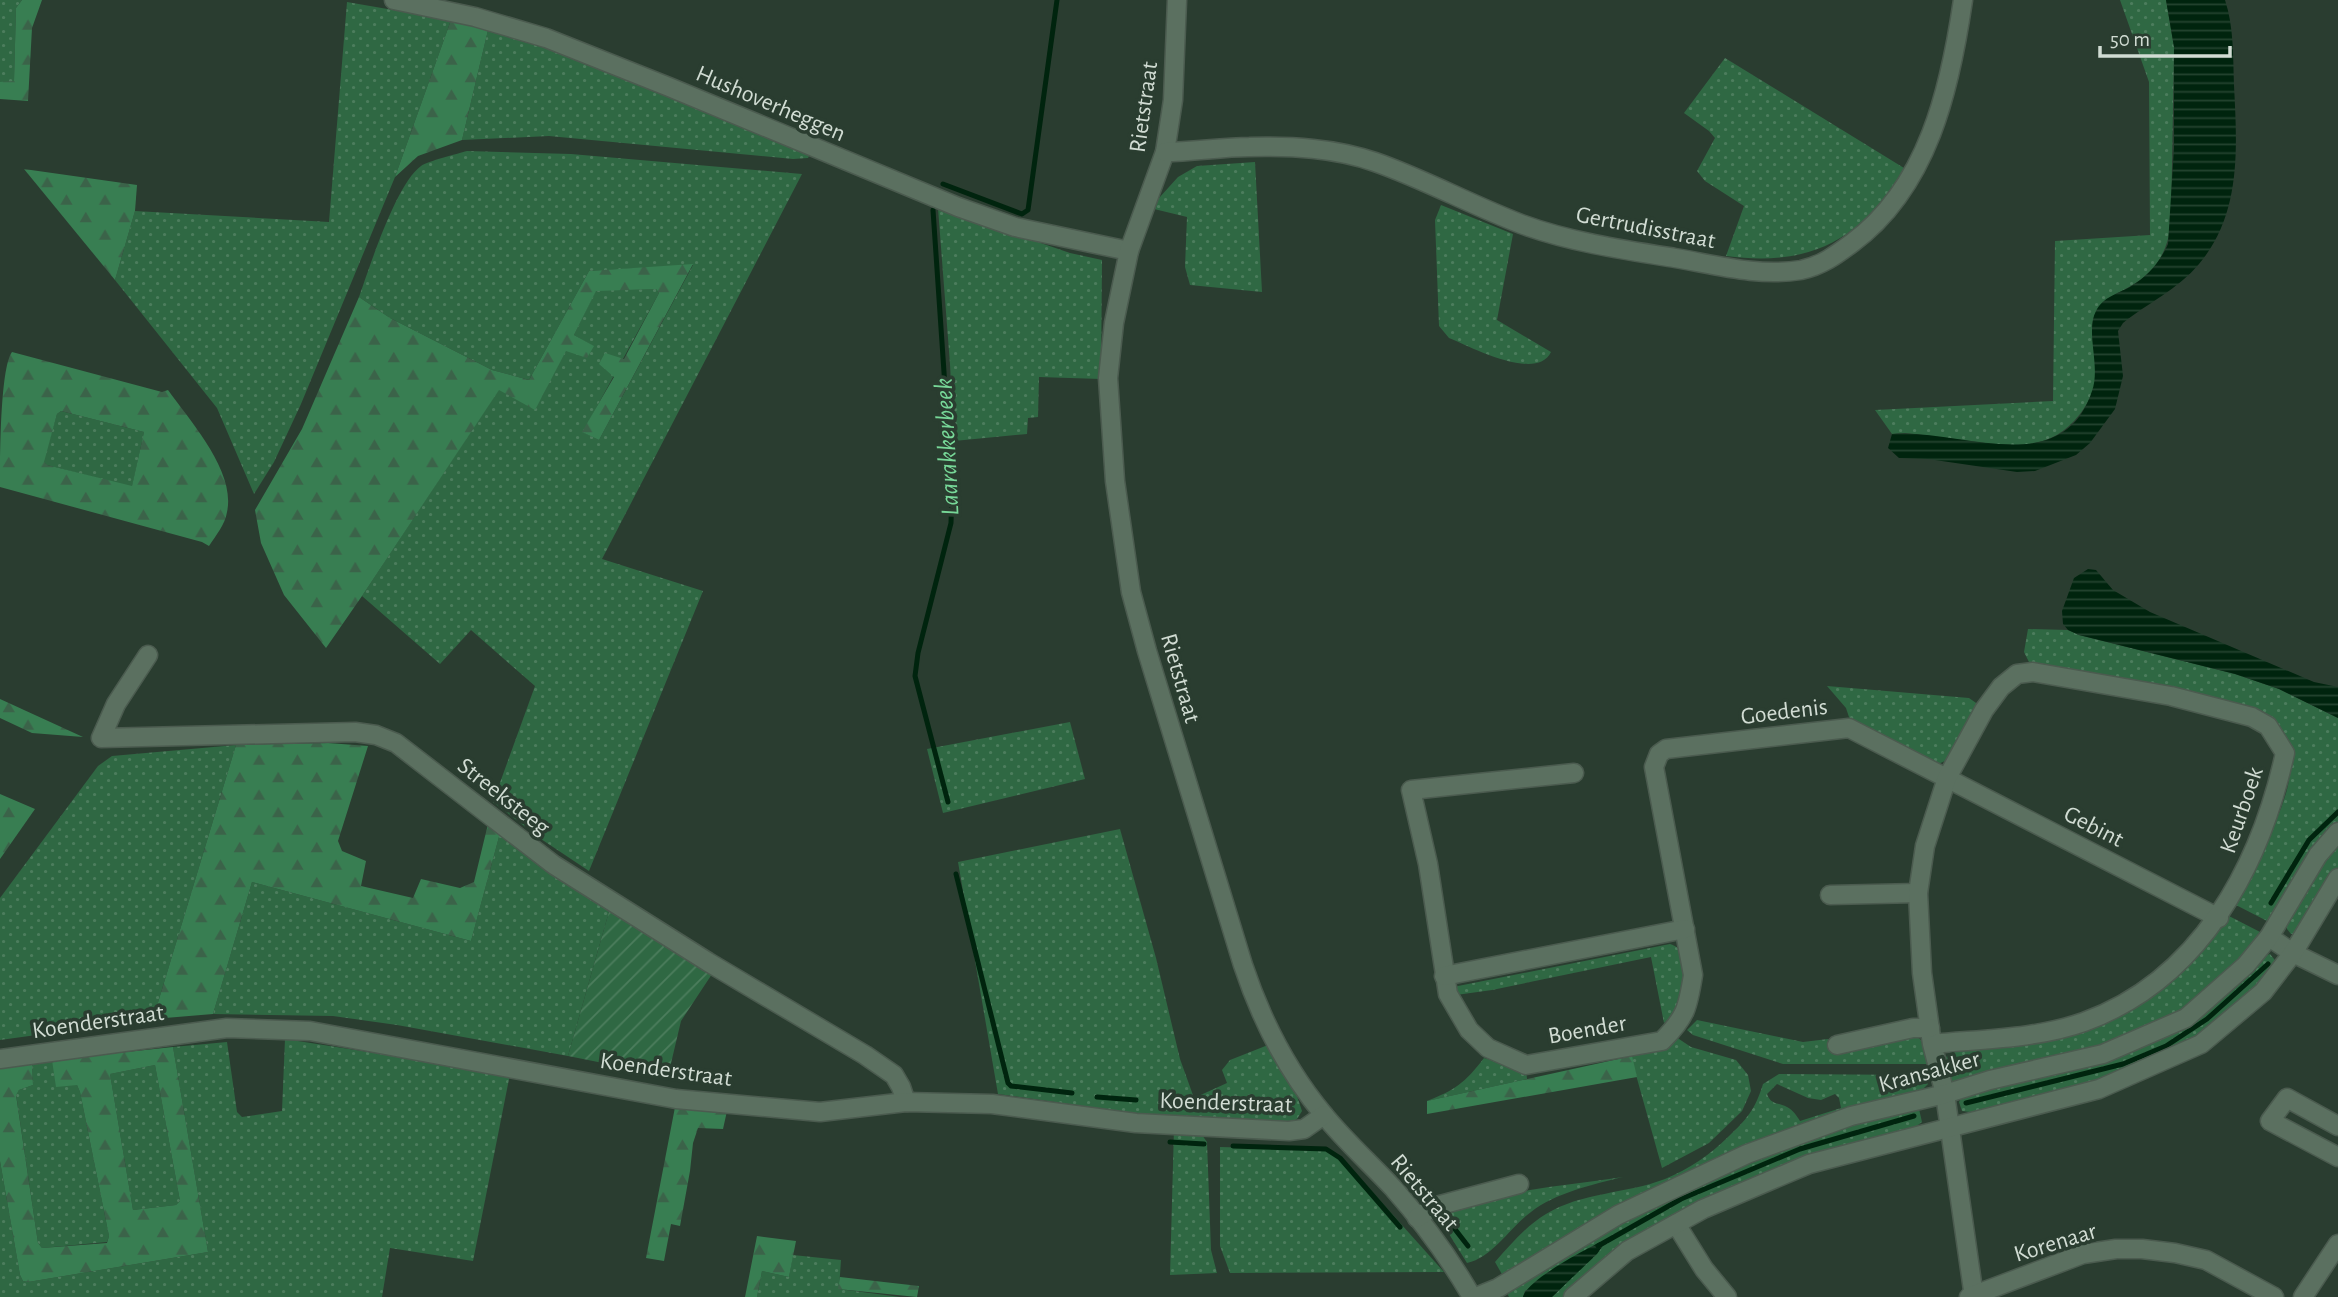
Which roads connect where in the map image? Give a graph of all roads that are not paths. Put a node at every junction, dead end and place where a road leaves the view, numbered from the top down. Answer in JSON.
{"nodes":[{"id":1,"x":394,"y":0,"type":"edge"},
{"id":2,"x":1177,"y":0,"type":"edge"},
{"id":3,"x":1962,"y":0,"type":"edge"},
{"id":4,"x":1165,"y":152,"type":"junction"},
{"id":5,"x":1129,"y":251,"type":"junction"},
{"id":6,"x":148,"y":655,"type":"dead end"},
{"id":7,"x":1659,"y":754,"type":"joint"},
{"id":8,"x":1574,"y":773,"type":"dead end"},
{"id":9,"x":1947,"y":778,"type":"junction"},
{"id":10,"x":2338,"y":832,"type":"edge"},
{"id":11,"x":2338,"y":878,"type":"edge"},
{"id":12,"x":1918,"y":893,"type":"junction"},
{"id":13,"x":1830,"y":895,"type":"dead end"},
{"id":14,"x":2219,"y":918,"type":"junction"},
{"id":15,"x":1685,"y":929,"type":"junction"},
{"id":16,"x":2269,"y":937,"type":"junction"},
{"id":17,"x":2293,"y":953,"type":"junction"},
{"id":18,"x":2338,"y":975,"type":"edge"},
{"id":19,"x":1444,"y":976,"type":"junction"},
{"id":20,"x":1931,"y":1036,"type":"junction"},
{"id":21,"x":1837,"y":1045,"type":"dead end"},
{"id":22,"x":0,"y":1059,"type":"edge"},
{"id":23,"x":1945,"y":1094,"type":"junction"},
{"id":24,"x":906,"y":1102,"type":"junction"},
{"id":25,"x":1324,"y":1115,"type":"junction"},
{"id":26,"x":2338,"y":1126,"type":"edge"},
{"id":27,"x":1950,"y":1127,"type":"junction"},
{"id":28,"x":2338,"y":1157,"type":"edge"},
{"id":29,"x":1519,"y":1184,"type":"dead end"},
{"id":30,"x":1417,"y":1218,"type":"junction"},
{"id":31,"x":1676,"y":1224,"type":"junction"},
{"id":32,"x":2338,"y":1244,"type":"edge"},
{"id":33,"x":1972,"y":1296,"type":"edge"},
{"id":34,"x":1474,"y":1297,"type":"edge"},
{"id":35,"x":1573,"y":1297,"type":"edge"},
{"id":36,"x":1727,"y":1297,"type":"edge"},
{"id":37,"x":2274,"y":1297,"type":"edge"},
{"id":38,"x":2303,"y":1297,"type":"edge"}],
"edges":[{"from":1,"to":5,"type":"street","name":"Hushoverheggen"},
{"from":2,"to":4,"type":"street","name":"Rietstraat"},
{"from":3,"to":4,"type":"street","name":"Gertrudisstraat"},
{"from":4,"to":5,"type":"street","name":"Rietstraat"},
{"from":5,"to":25,"type":"street","name":"Rietstraat"},
{"from":6,"to":24,"type":"street","name":"Streeksteeg"},
{"from":7,"to":9,"type":"street","name":"Goedenis"},
{"from":7,"to":15,"type":"street","name":"Boender"},
{"from":8,"to":19,"type":"street","name":"Boender"},
{"from":9,"to":12,"type":"street","name":"Keurboek"},
{"from":9,"to":14,"type":"street","name":"Gebint"},
{"from":9,"to":14,"type":"street","name":"Keurboek"},
{"from":10,"to":16,"type":"street","name":"Kransakker"},
{"from":11,"to":17,"type":"street"},
{"from":12,"to":13,"type":"street"},
{"from":12,"to":20,"type":"street","name":"Keurboek"},
{"from":14,"to":20,"type":"street","name":"Keurboek"},
{"from":15,"to":19,"type":"street"},
{"from":15,"to":19,"type":"street","name":"Boender"},
{"from":16,"to":17,"type":"street"},
{"from":16,"to":23,"type":"street","name":"Kransakker"},
{"from":17,"to":18,"type":"street"},
{"from":17,"to":27,"type":"street"},
{"from":20,"to":21,"type":"street","name":"Keurboek"},
{"from":20,"to":23,"type":"street","name":"Keurboek"},
{"from":22,"to":24,"type":"street","name":"Koenderstraat"},
{"from":23,"to":27,"type":"street","name":"Keurboek"},
{"from":23,"to":34,"type":"street","name":"Kransakker"},
{"from":24,"to":25,"type":"street","name":"Koenderstraat"},
{"from":25,"to":30,"type":"street","name":"Rietstraat"},
{"from":26,"to":28,"type":"street"},
{"from":27,"to":31,"type":"street"},
{"from":27,"to":33,"type":"street","name":"Keurboek"},
{"from":29,"to":30,"type":"street"},
{"from":30,"to":34,"type":"street","name":"Rietstraat"},
{"from":31,"to":35,"type":"street"},
{"from":31,"to":36,"type":"street"},
{"from":32,"to":38,"type":"street"},
{"from":33,"to":37,"type":"street","name":"Korenaar"}]}
